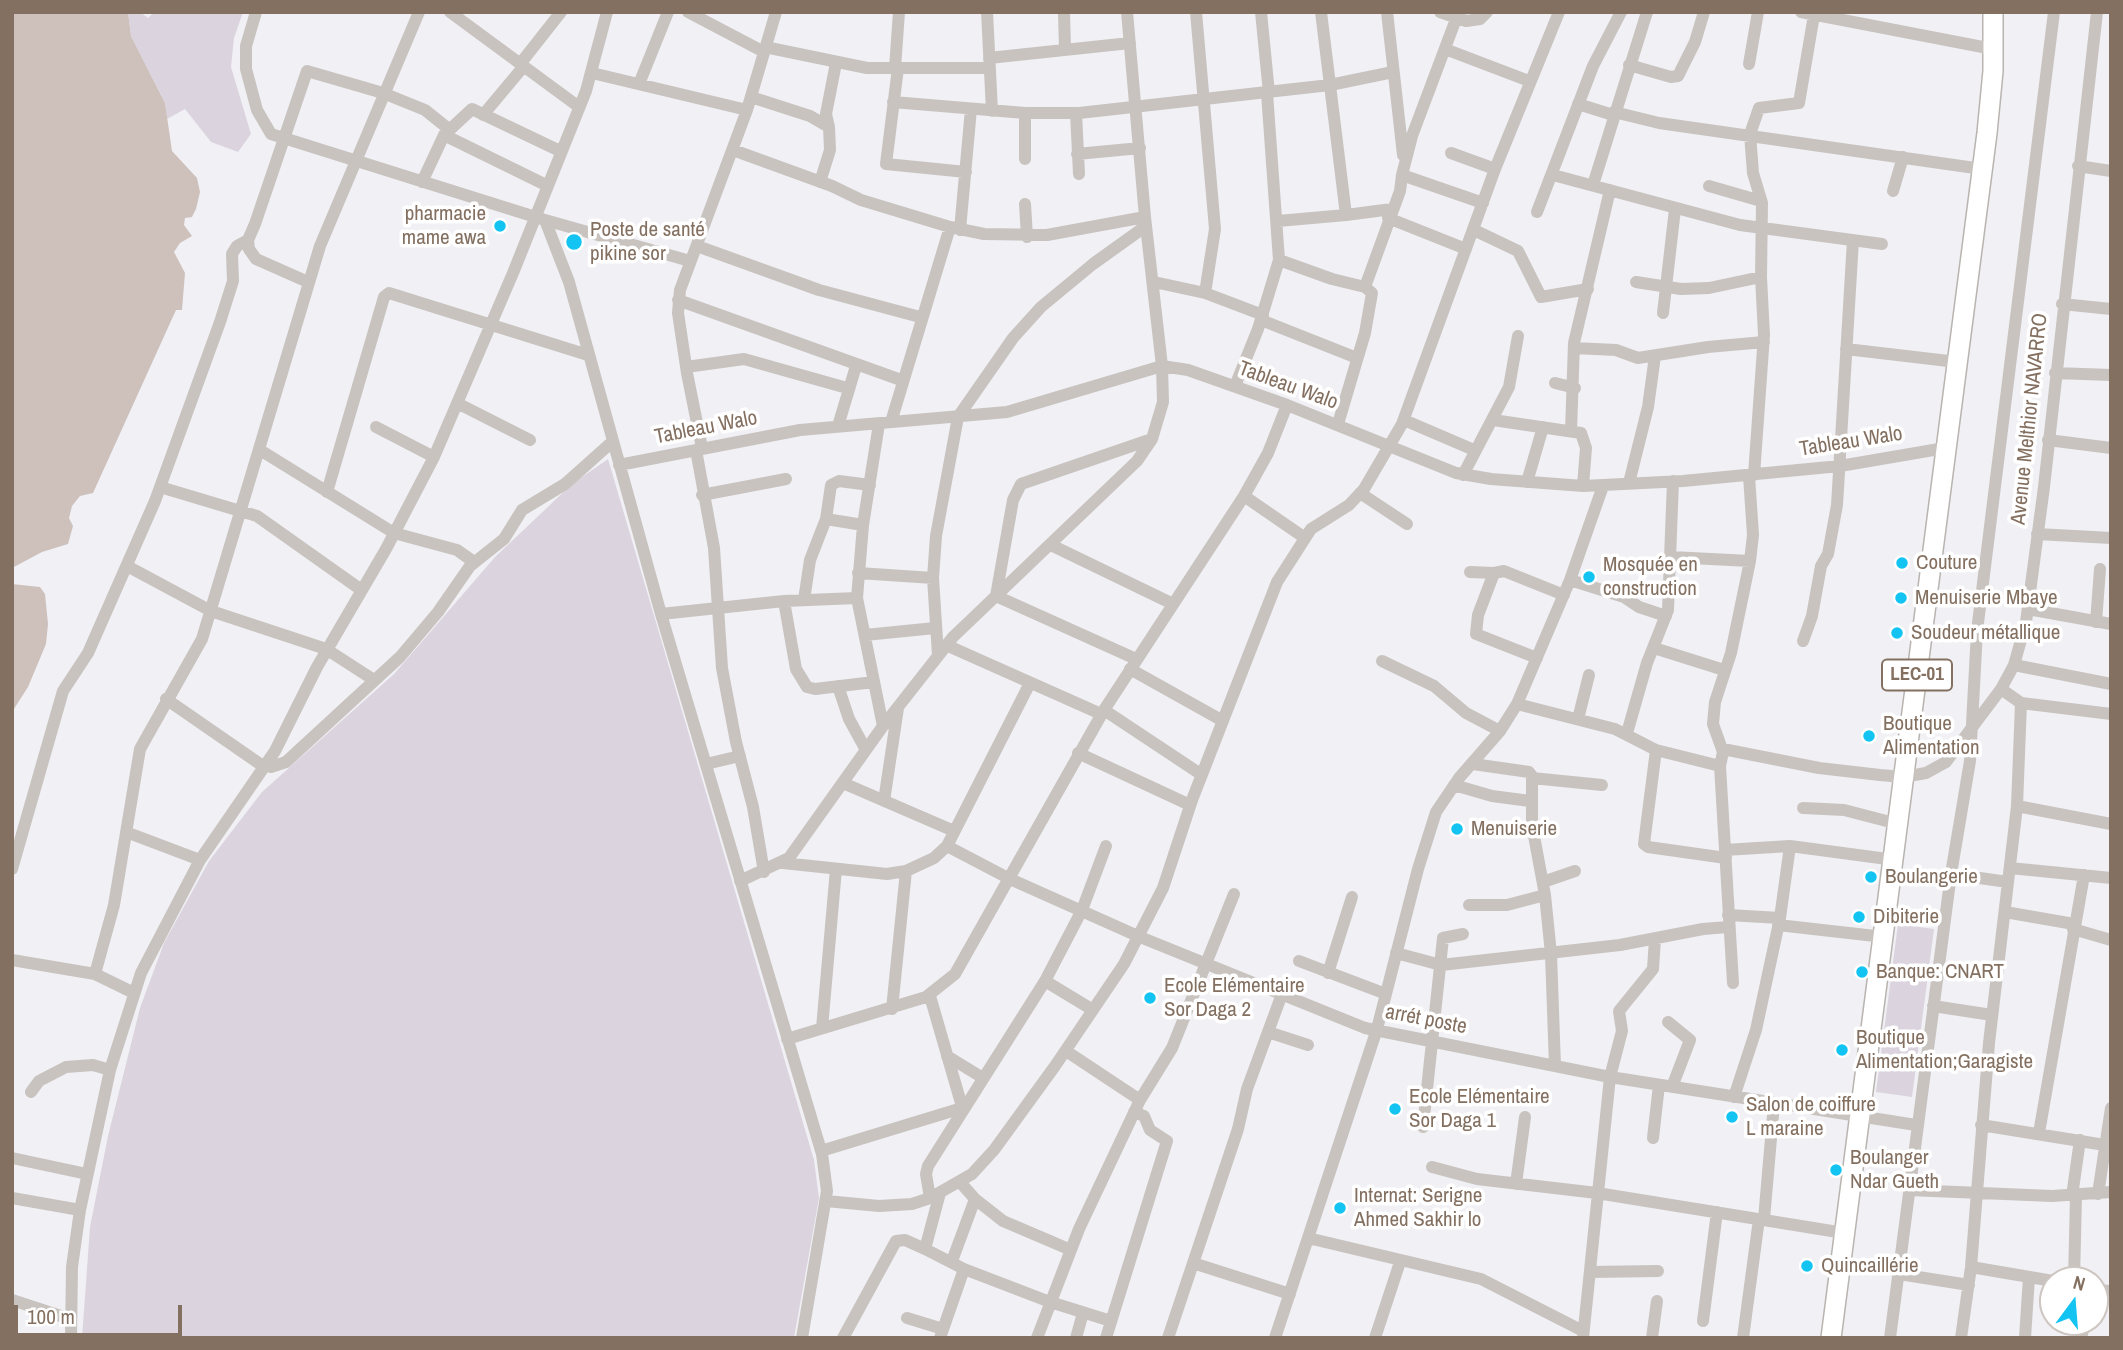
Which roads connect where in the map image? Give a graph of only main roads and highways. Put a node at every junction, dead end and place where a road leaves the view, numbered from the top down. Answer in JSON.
{"nodes":[{"id":1,"x":1993,"y":12,"type":"edge"},
{"id":2,"x":1831,"y":1338,"type":"edge"}],
"edges":[{"from":1,"to":2,"type":"highway","number":"LEC-01"}]}
